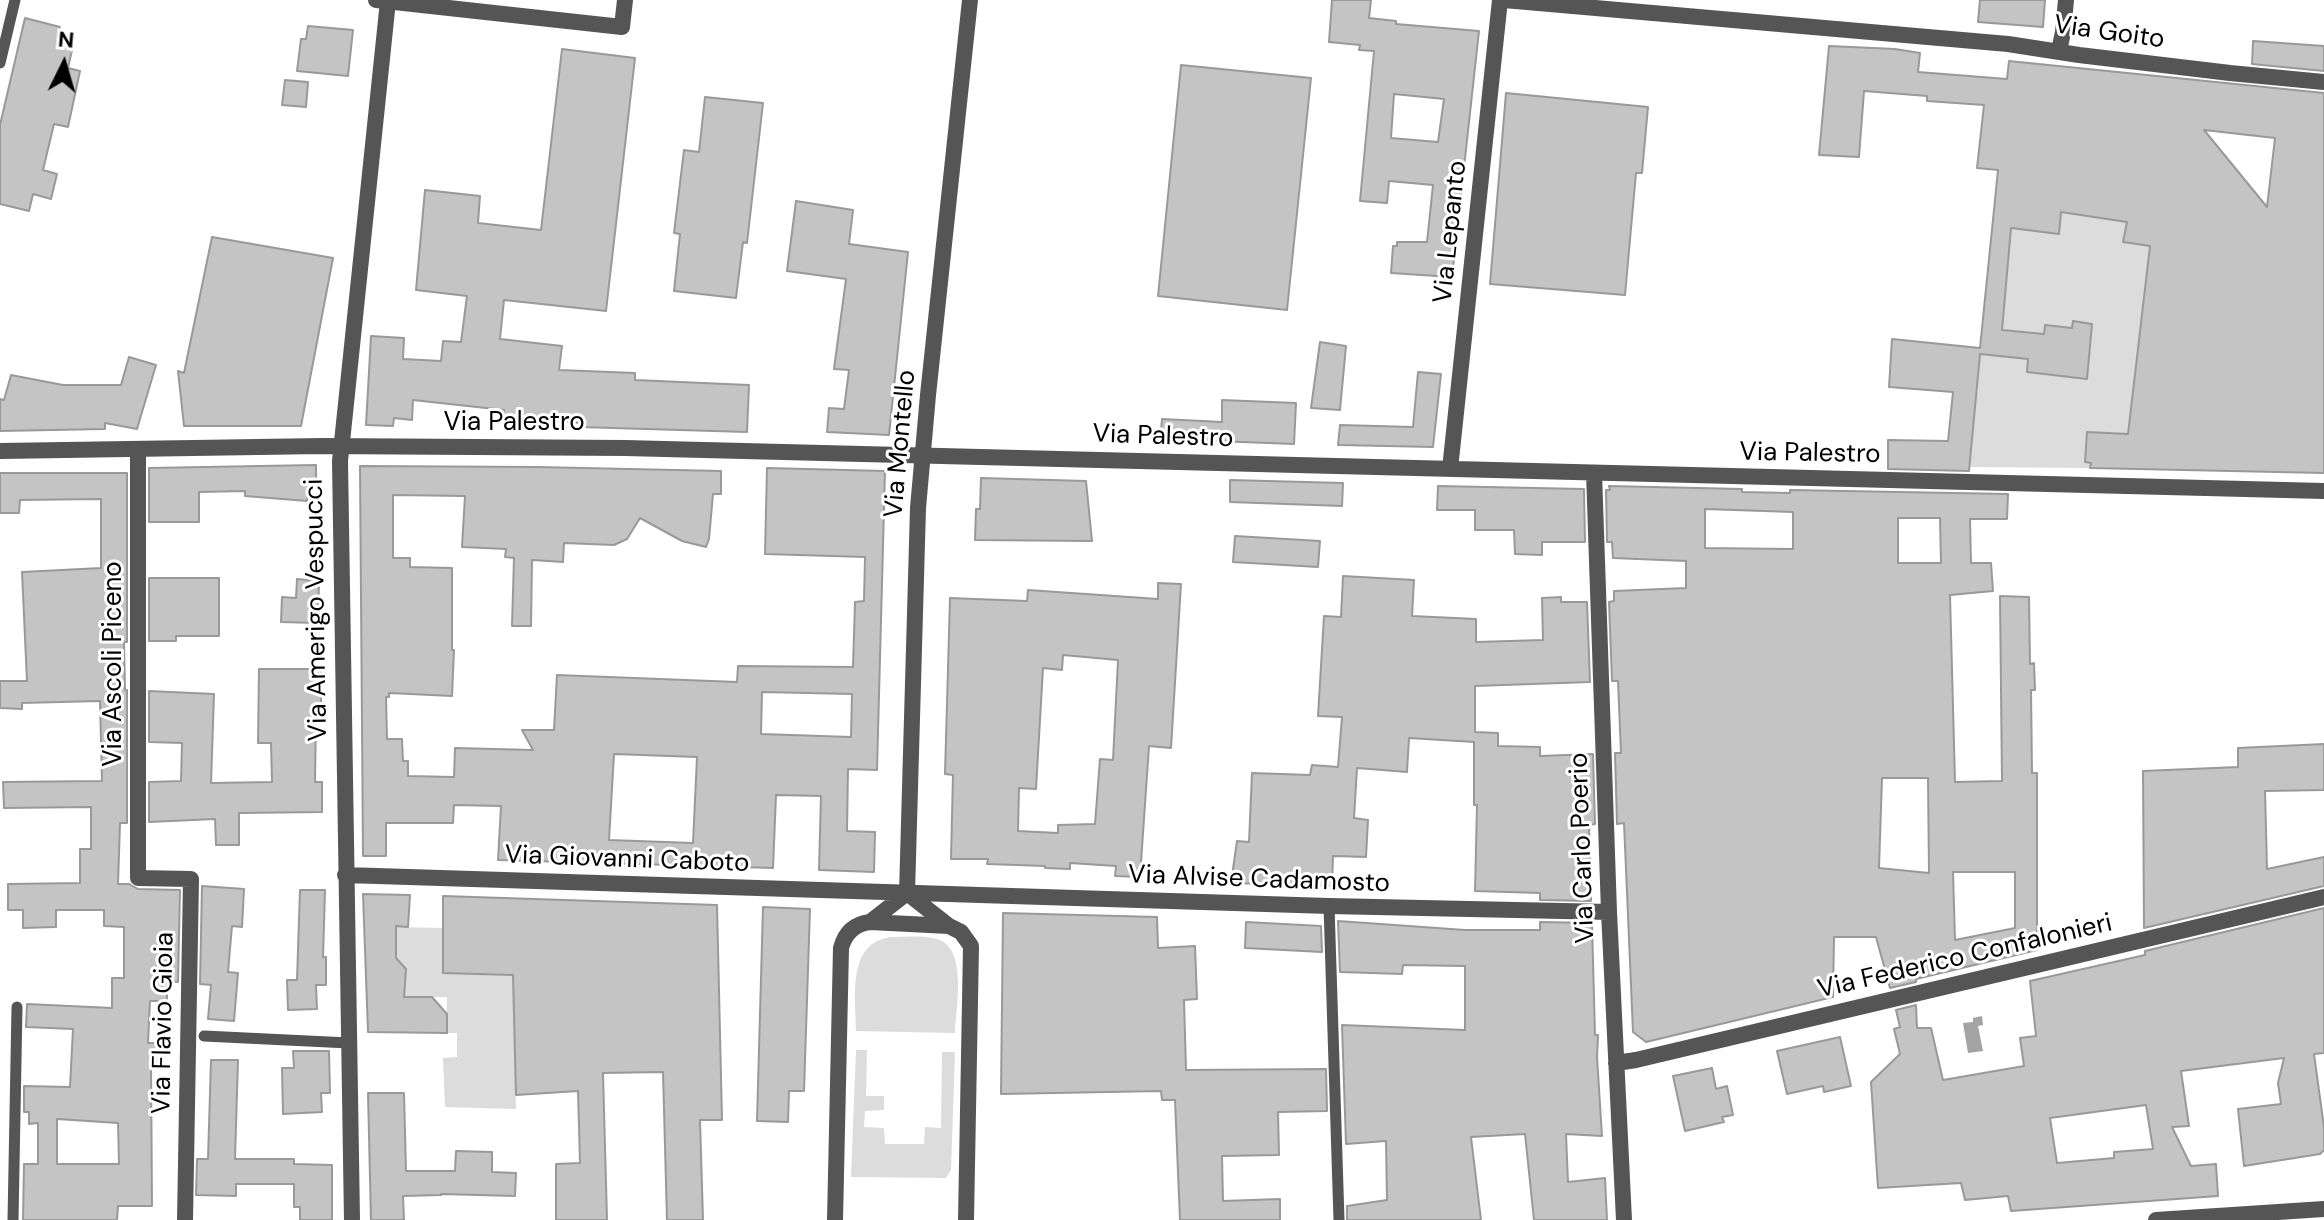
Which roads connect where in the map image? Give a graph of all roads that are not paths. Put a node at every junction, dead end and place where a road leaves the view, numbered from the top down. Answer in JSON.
{"nodes":[{"id":1,"x":15,"y":0,"type":"edge"},
{"id":2,"x":625,"y":0,"type":"edge"},
{"id":3,"x":970,"y":0,"type":"edge"},
{"id":4,"x":1502,"y":0,"type":"edge"},
{"id":5,"x":2066,"y":0,"type":"edge"},
{"id":6,"x":382,"y":1,"type":"edge"},
{"id":7,"x":1639,"y":6,"type":"edge"},
{"id":8,"x":2059,"y":51,"type":"junction"},
{"id":9,"x":0,"y":63,"type":"edge"},
{"id":10,"x":2324,"y":82,"type":"edge"},
{"id":11,"x":341,"y":447,"type":"junction"},
{"id":12,"x":138,"y":450,"type":"junction"},
{"id":13,"x":0,"y":451,"type":"edge"},
{"id":14,"x":923,"y":454,"type":"junction"},
{"id":15,"x":1450,"y":469,"type":"junction"},
{"id":16,"x":1594,"y":473,"type":"junction"},
{"id":17,"x":2324,"y":491,"type":"edge"},
{"id":18,"x":345,"y":875,"type":"junction"},
{"id":19,"x":138,"y":878,"type":"joint"},
{"id":20,"x":907,"y":893,"type":"junction"},
{"id":21,"x":2324,"y":897,"type":"edge"},
{"id":22,"x":1329,"y":906,"type":"junction"},
{"id":23,"x":1609,"y":912,"type":"junction"},
{"id":24,"x":870,"y":922,"type":"junction"},
{"id":25,"x":949,"y":926,"type":"junction"},
{"id":26,"x":17,"y":1007,"type":"dead end"},
{"id":27,"x":204,"y":1036,"type":"dead end"},
{"id":28,"x":349,"y":1043,"type":"junction"},
{"id":29,"x":1616,"y":1063,"type":"junction"},
{"id":30,"x":2324,"y":1209,"type":"edge"},
{"id":31,"x":13,"y":1220,"type":"edge"},
{"id":32,"x":185,"y":1220,"type":"edge"},
{"id":33,"x":352,"y":1220,"type":"edge"},
{"id":34,"x":835,"y":1220,"type":"edge"},
{"id":35,"x":966,"y":1220,"type":"edge"},
{"id":36,"x":1339,"y":1220,"type":"edge"},
{"id":37,"x":1624,"y":1220,"type":"edge"},
{"id":38,"x":2156,"y":1220,"type":"edge"}],
"edges":[{"from":1,"to":9,"type":"lane"},
{"from":2,"to":6,"type":"street"},
{"from":3,"to":14,"type":"street","name":"Via Montello"},
{"from":4,"to":7,"type":"street","name":"Via Goito"},
{"from":4,"to":15,"type":"street","name":"Via Lepanto"},
{"from":5,"to":8,"type":"street"},
{"from":6,"to":11,"type":"street","name":"Via Amerigo Vespucci"},
{"from":7,"to":8,"type":"street","name":"Via Goito"},
{"from":8,"to":10,"type":"street","name":"Via Goito"},
{"from":11,"to":12,"type":"street","name":"Via Palestro"},
{"from":11,"to":14,"type":"street","name":"Via Palestro"},
{"from":11,"to":18,"type":"street","name":"Via Amerigo Vespucci"},
{"from":12,"to":13,"type":"street","name":"Via Palestro"},
{"from":12,"to":19,"type":"street","name":"Via Ascoli Piceno"},
{"from":14,"to":15,"type":"street","name":"Via Palestro"},
{"from":14,"to":20,"type":"street","name":"Via Montello"},
{"from":15,"to":16,"type":"street","name":"Via Palestro"},
{"from":16,"to":17,"type":"street","name":"Via Palestro"},
{"from":16,"to":23,"type":"street","name":"Via Carlo Poerio"},
{"from":18,"to":20,"type":"street","name":"Via Giovanni Caboto"},
{"from":18,"to":28,"type":"street","name":"Via Amerigo Vespucci"},
{"from":19,"to":32,"type":"street","name":"Via Flavio Gioia"},
{"from":20,"to":22,"type":"street","name":"Via Alvise Cadamosto"},
{"from":20,"to":24,"type":"street"},
{"from":20,"to":25,"type":"street"},
{"from":21,"to":29,"type":"street","name":"Via Federico Confalonieri"},
{"from":22,"to":23,"type":"street","name":"Via Alvise Cadamosto"},
{"from":22,"to":36,"type":"lane"},
{"from":23,"to":29,"type":"street","name":"Via Carlo Poerio"},
{"from":24,"to":25,"type":"street"},
{"from":24,"to":34,"type":"street"},
{"from":25,"to":35,"type":"street"},
{"from":26,"to":31,"type":"lane"},
{"from":27,"to":28,"type":"lane"},
{"from":28,"to":33,"type":"street","name":"Via Amerigo Vespucci"},
{"from":29,"to":37,"type":"street","name":"Via Carlo Poerio"},
{"from":30,"to":38,"type":"street"}]}
